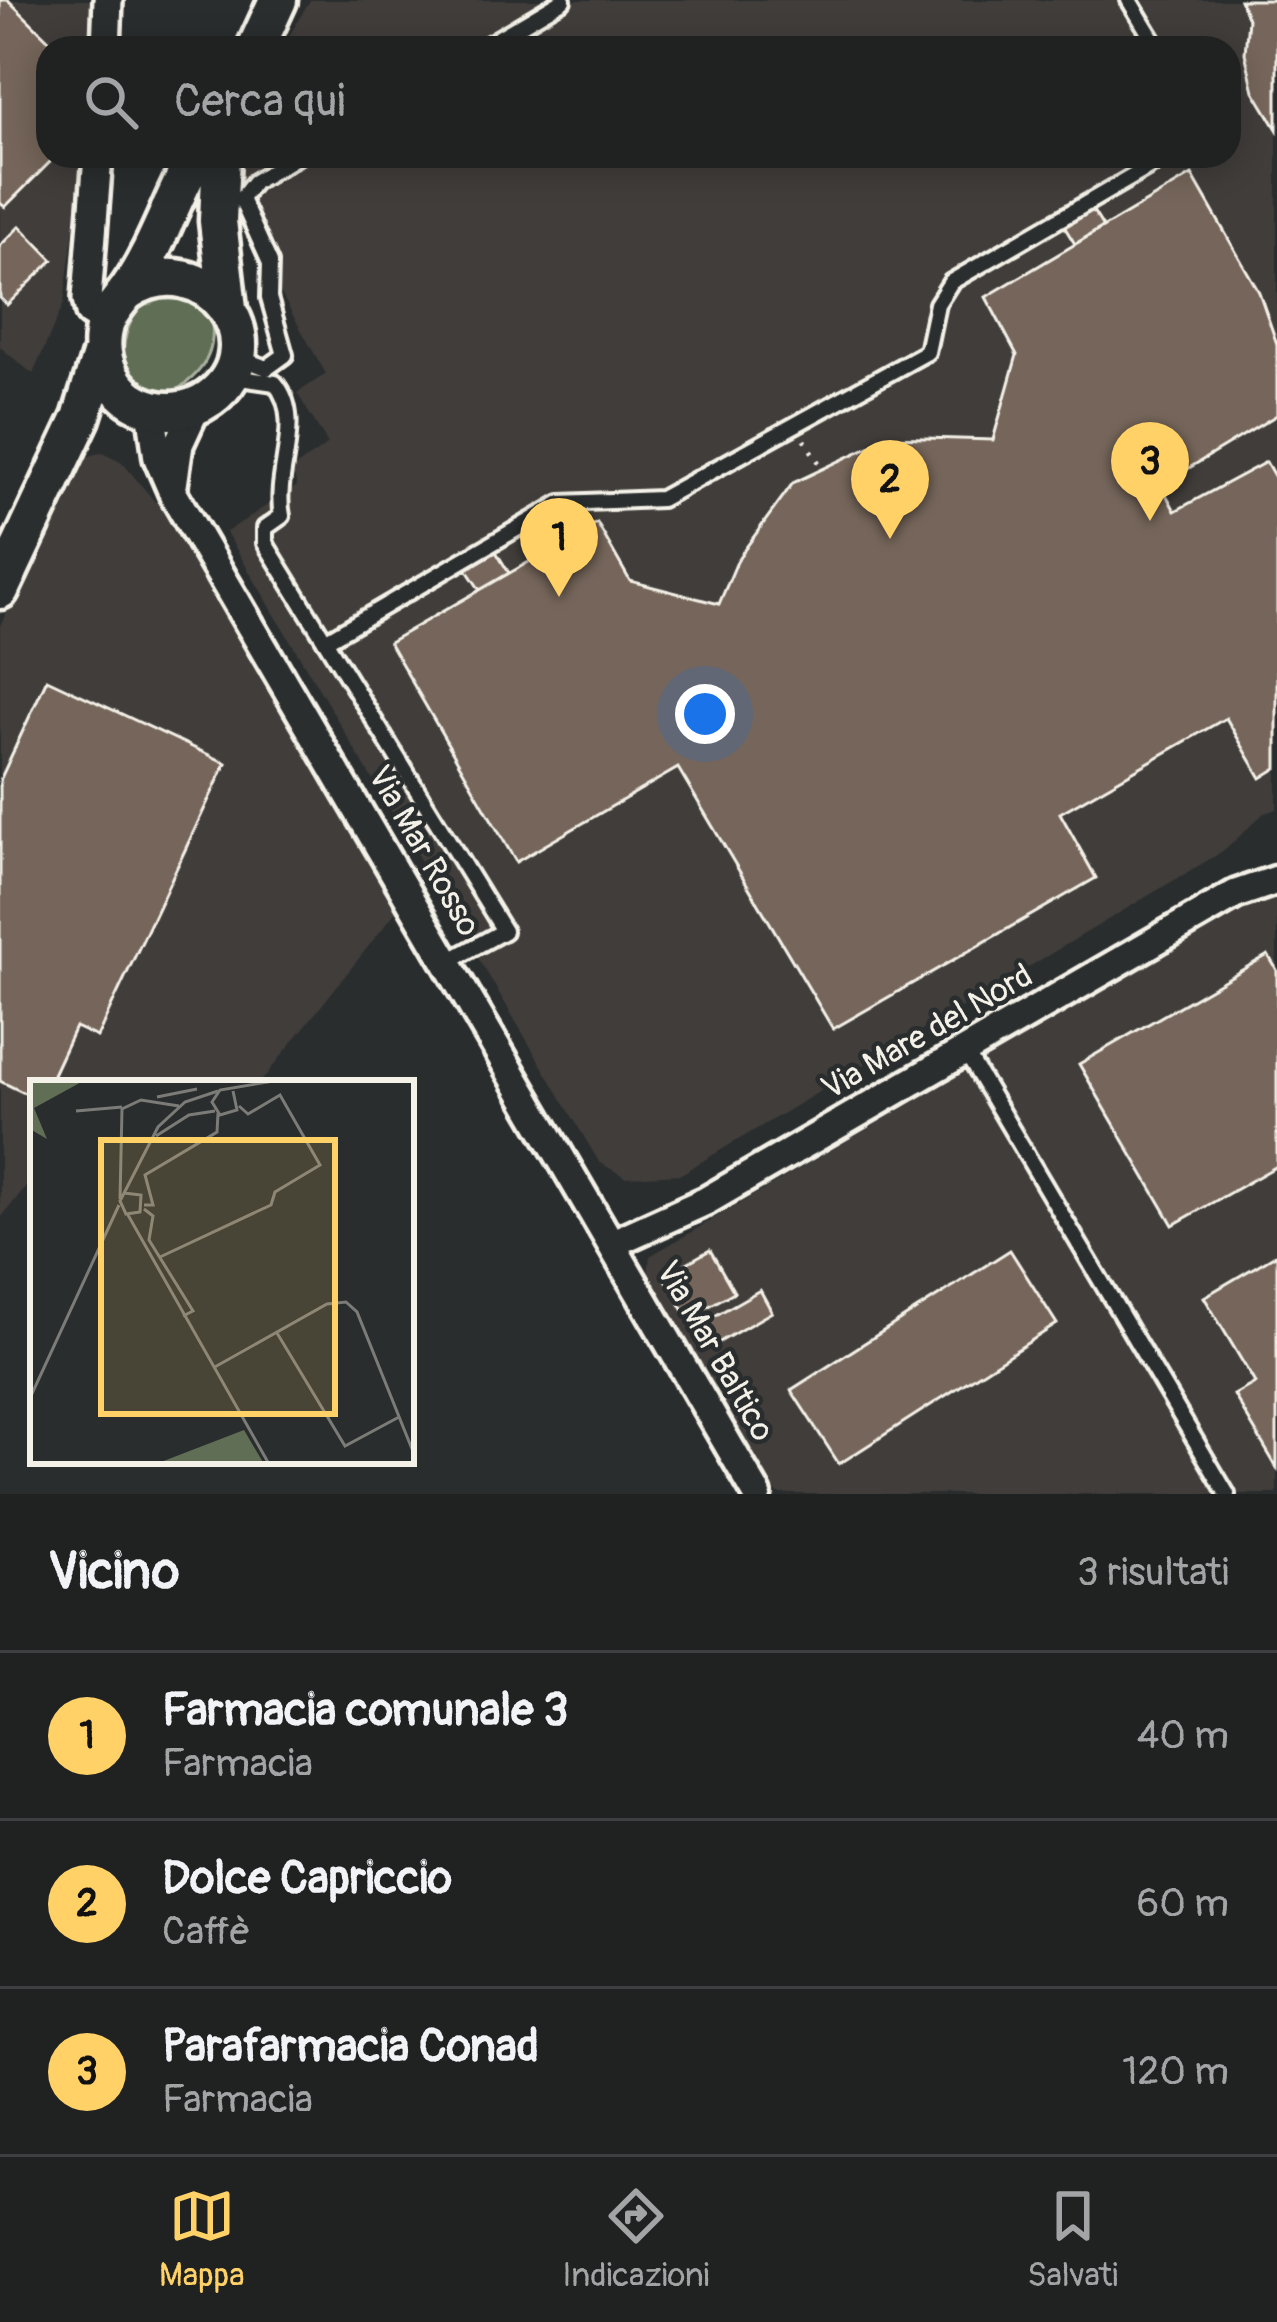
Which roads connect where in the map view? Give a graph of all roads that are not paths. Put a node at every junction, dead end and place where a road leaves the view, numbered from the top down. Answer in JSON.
{"nodes":[{"id":1,"x":108,"y":0,"type":"edge"},
{"id":2,"x":563,"y":0,"type":"edge"},
{"id":3,"x":1129,"y":0,"type":"edge"},
{"id":4,"x":106,"y":36,"type":"edge"},
{"id":5,"x":502,"y":36,"type":"edge"},
{"id":6,"x":1151,"y":36,"type":"edge"},
{"id":7,"x":97,"y":168,"type":"edge"},
{"id":8,"x":190,"y":168,"type":"edge"},
{"id":9,"x":220,"y":168,"type":"edge"},
{"id":10,"x":278,"y":168,"type":"edge"},
{"id":11,"x":1147,"y":168,"type":"edge"},
{"id":12,"x":128,"y":291,"type":"junction"},
{"id":13,"x":228,"y":309,"type":"junction"},
{"id":14,"x":104,"y":337,"type":"junction"},
{"id":15,"x":285,"y":355,"type":"junction"},
{"id":16,"x":232,"y":367,"type":"junction"},
{"id":17,"x":197,"y":405,"type":"junction"},
{"id":18,"x":149,"y":408,"type":"junction"},
{"id":19,"x":288,"y":413,"type":"junction"},
{"id":20,"x":68,"y":446,"type":"junction"},
{"id":21,"x":174,"y":495,"type":"junction"},
{"id":22,"x":0,"y":590,"type":"edge"},
{"id":23,"x":325,"y":641,"type":"junction"},
{"id":24,"x":1277,"y":880,"type":"edge"},
{"id":25,"x":447,"y":962,"type":"junction"},
{"id":26,"x":965,"y":1051,"type":"junction"},
{"id":27,"x":610,"y":1244,"type":"junction"},
{"id":28,"x":757,"y":1494,"type":"edge"},
{"id":29,"x":1227,"y":1494,"type":"edge"}],
"edges":[{"from":1,"to":4,"type":"street"},
{"from":2,"to":5,"type":"lane"},
{"from":3,"to":6,"type":"lane"},
{"from":7,"to":14,"type":"street"},
{"from":8,"to":12,"type":"main road"},
{"from":9,"to":13,"type":"main road"},
{"from":10,"to":15,"type":"lane"},
{"from":11,"to":23,"type":"lane"},
{"from":12,"to":13,"type":"main road"},
{"from":12,"to":14,"type":"main road"},
{"from":13,"to":16,"type":"main road"},
{"from":14,"to":18,"type":"main road"},
{"from":14,"to":20,"type":"main road"},
{"from":15,"to":16,"type":"lane"},
{"from":15,"to":19,"type":"lane"},
{"from":16,"to":17,"type":"main road"},
{"from":16,"to":19,"type":"lane"},
{"from":17,"to":18,"type":"main road"},
{"from":17,"to":21,"type":"street"},
{"from":18,"to":20,"type":"main road"},
{"from":18,"to":21,"type":"street","name":"Via Mar Rosso"},
{"from":19,"to":23,"type":"lane"},
{"from":20,"to":22,"type":"main road"},
{"from":21,"to":25,"type":"street","name":"Via Mar Rosso"},
{"from":23,"to":25,"type":"lane"},
{"from":24,"to":26,"type":"street","name":"Via Mare del Nord"},
{"from":25,"to":27,"type":"street","name":"Via Mar Rosso"},
{"from":26,"to":27,"type":"street","name":"Via Mare del Nord"},
{"from":26,"to":29,"type":"lane"},
{"from":27,"to":28,"type":"street","name":"Via Mar Baltico"}]}
